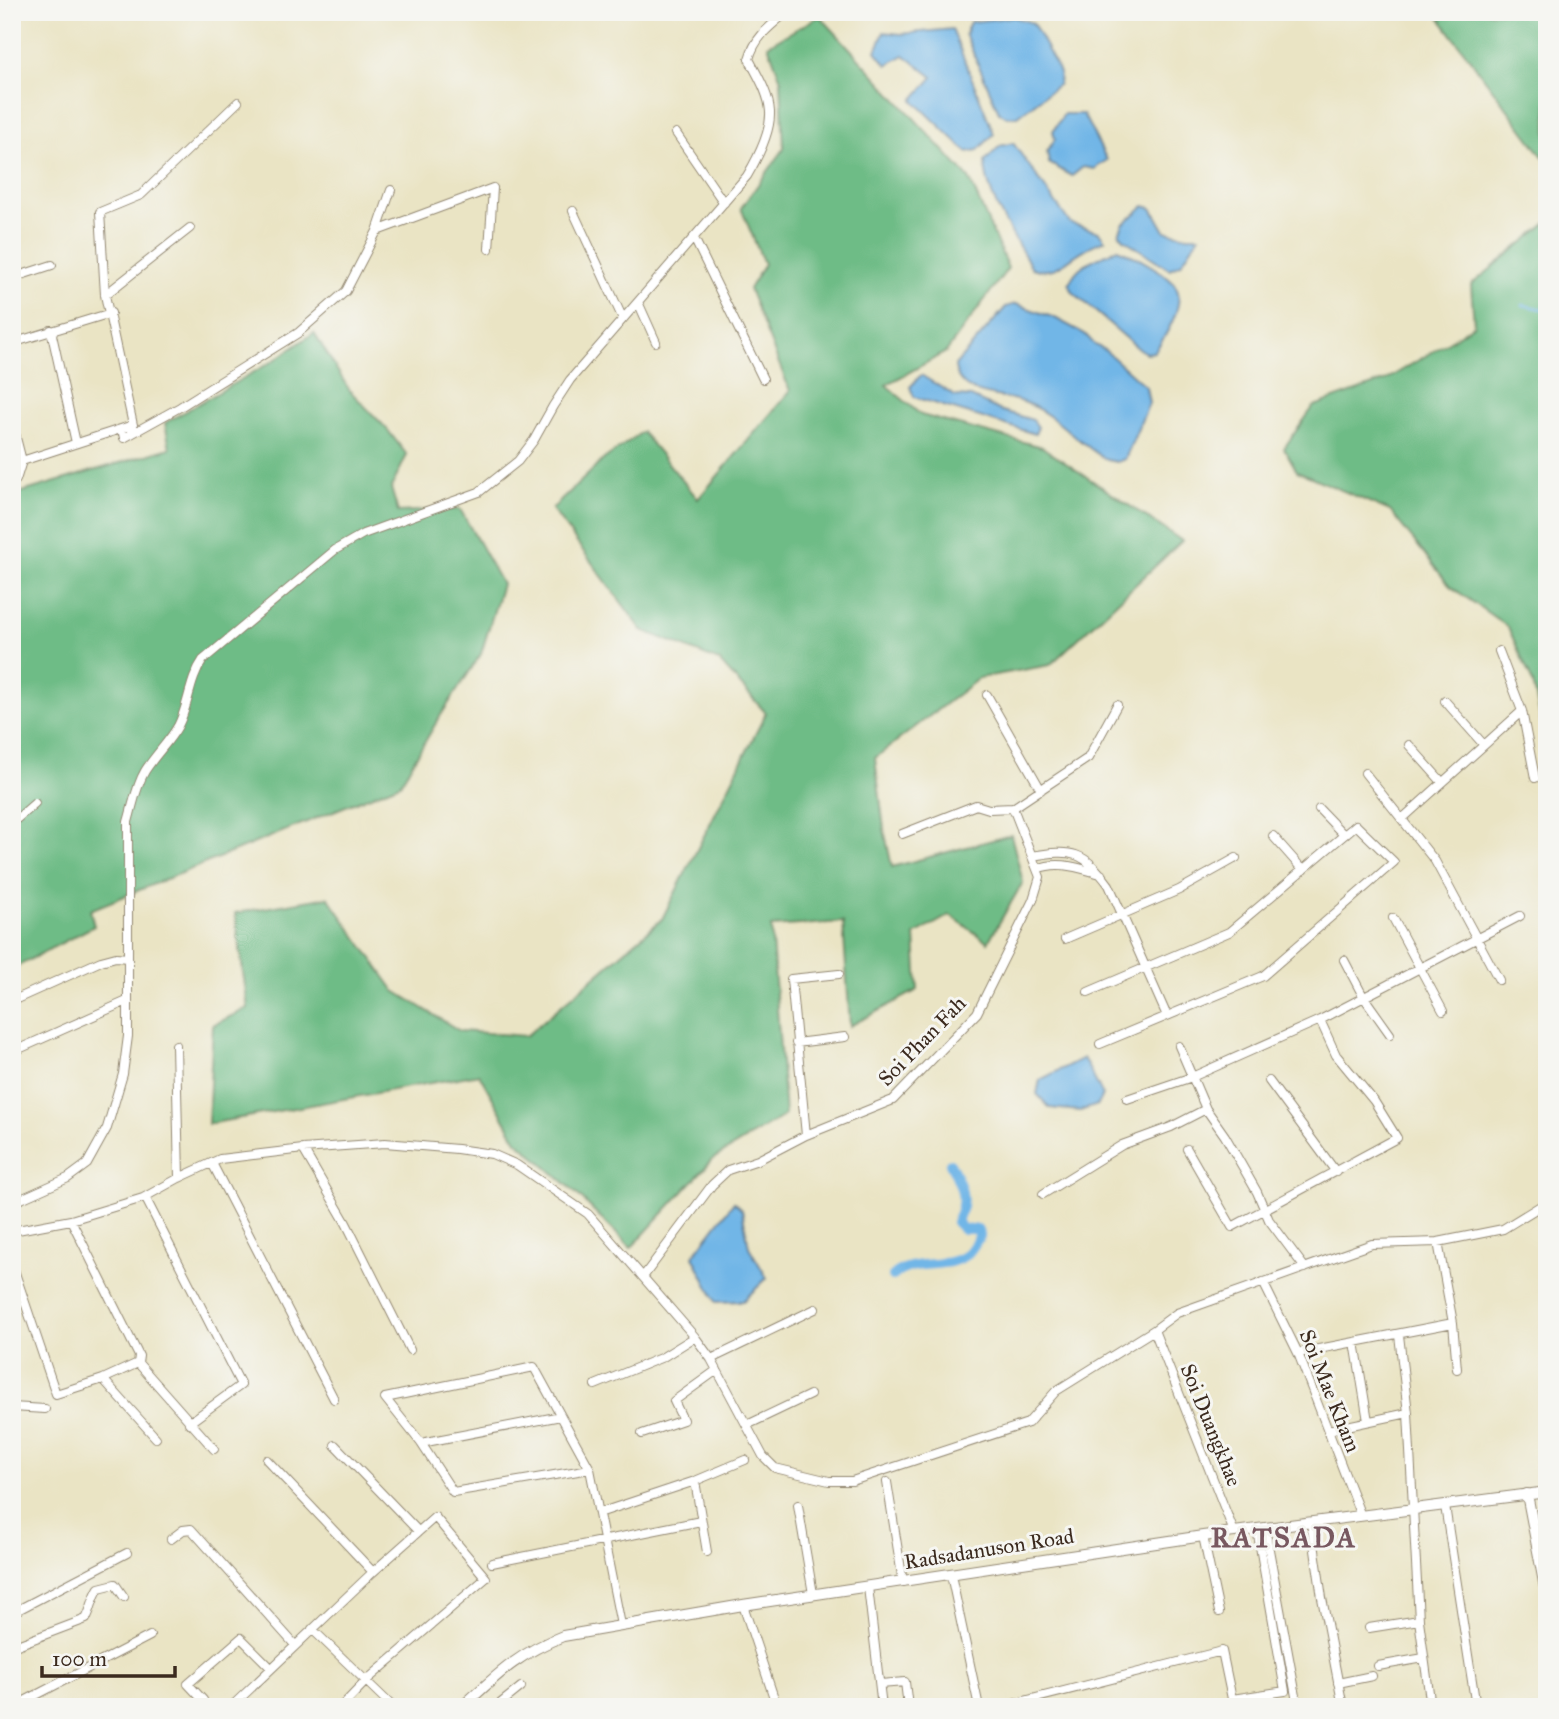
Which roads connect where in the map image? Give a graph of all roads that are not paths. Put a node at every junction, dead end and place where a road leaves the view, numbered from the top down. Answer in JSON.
{"nodes":[{"id":1,"x":787,"y":12,"type":"edge"},
{"id":2,"x":238,"y":102,"type":"dead end"},
{"id":3,"x":676,"y":133,"type":"dead end"},
{"id":4,"x":391,"y":190,"type":"dead end"},
{"id":5,"x":724,"y":203,"type":"junction"},
{"id":6,"x":573,"y":211,"type":"dead end"},
{"id":7,"x":190,"y":228,"type":"dead end"},
{"id":8,"x":377,"y":231,"type":"junction"},
{"id":9,"x":694,"y":238,"type":"junction"},
{"id":10,"x":489,"y":249,"type":"dead end"},
{"id":11,"x":52,"y":265,"type":"dead end"},
{"id":12,"x":12,"y":278,"type":"edge"},
{"id":13,"x":105,"y":295,"type":"junction"},
{"id":14,"x":638,"y":302,"type":"junction"},
{"id":15,"x":111,"y":313,"type":"junction"},
{"id":16,"x":623,"y":319,"type":"junction"},
{"id":17,"x":51,"y":330,"type":"junction"},
{"id":18,"x":656,"y":342,"type":"dead end"},
{"id":19,"x":12,"y":344,"type":"edge"},
{"id":20,"x":763,"y":379,"type":"dead end"},
{"id":21,"x":12,"y":422,"type":"edge"},
{"id":22,"x":121,"y":429,"type":"junction"},
{"id":23,"x":76,"y":443,"type":"junction"},
{"id":24,"x":22,"y":461,"type":"junction"},
{"id":25,"x":12,"y":482,"type":"edge"},
{"id":26,"x":1499,"y":651,"type":"dead end"},
{"id":27,"x":987,"y":695,"type":"dead end"},
{"id":28,"x":1445,"y":701,"type":"dead end"},
{"id":29,"x":1117,"y":705,"type":"dead end"},
{"id":30,"x":1522,"y":711,"type":"junction"},
{"id":31,"x":1409,"y":745,"type":"dead end"},
{"id":32,"x":1484,"y":745,"type":"junction"},
{"id":33,"x":1365,"y":773,"type":"dead end"},
{"id":34,"x":1535,"y":778,"type":"dead end"},
{"id":35,"x":1442,"y":782,"type":"junction"},
{"id":36,"x":1041,"y":790,"type":"junction"},
{"id":37,"x":35,"y":803,"type":"dead end"},
{"id":38,"x":1013,"y":808,"type":"junction"},
{"id":39,"x":1320,"y":809,"type":"dead end"},
{"id":40,"x":1402,"y":819,"type":"junction"},
{"id":41,"x":12,"y":823,"type":"edge"},
{"id":42,"x":902,"y":834,"type":"dead end"},
{"id":43,"x":1344,"y":835,"type":"junction"},
{"id":44,"x":1273,"y":836,"type":"dead end"},
{"id":45,"x":1032,"y":856,"type":"junction"},
{"id":46,"x":1236,"y":858,"type":"dead end"},
{"id":47,"x":1037,"y":869,"type":"junction"},
{"id":48,"x":1303,"y":870,"type":"junction"},
{"id":49,"x":1101,"y":874,"type":"junction"},
{"id":50,"x":1122,"y":915,"type":"junction"},
{"id":51,"x":1520,"y":916,"type":"dead end"},
{"id":52,"x":1393,"y":918,"type":"dead end"},
{"id":53,"x":1065,"y":939,"type":"dead end"},
{"id":54,"x":1475,"y":939,"type":"junction"},
{"id":55,"x":128,"y":958,"type":"junction"},
{"id":56,"x":1344,"y":960,"type":"dead end"},
{"id":57,"x":1145,"y":967,"type":"junction"},
{"id":58,"x":1419,"y":967,"type":"junction"},
{"id":59,"x":839,"y":974,"type":"dead end"},
{"id":60,"x":1499,"y":981,"type":"dead end"},
{"id":61,"x":1088,"y":992,"type":"dead end"},
{"id":62,"x":1363,"y":996,"type":"junction"},
{"id":63,"x":127,"y":1001,"type":"junction"},
{"id":64,"x":12,"y":1002,"type":"edge"},
{"id":65,"x":1443,"y":1011,"type":"dead end"},
{"id":66,"x":1167,"y":1016,"type":"junction"},
{"id":67,"x":1320,"y":1020,"type":"junction"},
{"id":68,"x":1390,"y":1034,"type":"dead end"},
{"id":69,"x":845,"y":1037,"type":"dead end"},
{"id":70,"x":796,"y":1042,"type":"junction"},
{"id":71,"x":1100,"y":1044,"type":"dead end"},
{"id":72,"x":176,"y":1045,"type":"dead end"},
{"id":73,"x":1179,"y":1046,"type":"dead end"},
{"id":74,"x":12,"y":1052,"type":"edge"},
{"id":75,"x":1192,"y":1077,"type":"junction"},
{"id":76,"x":1269,"y":1081,"type":"dead end"},
{"id":77,"x":1127,"y":1099,"type":"dead end"},
{"id":78,"x":1206,"y":1109,"type":"junction"},
{"id":79,"x":806,"y":1135,"type":"junction"},
{"id":80,"x":303,"y":1149,"type":"junction"},
{"id":81,"x":1187,"y":1149,"type":"dead end"},
{"id":82,"x":212,"y":1163,"type":"junction"},
{"id":83,"x":1336,"y":1172,"type":"junction"},
{"id":84,"x":180,"y":1178,"type":"junction"},
{"id":85,"x":1043,"y":1194,"type":"dead end"},
{"id":86,"x":145,"y":1197,"type":"junction"},
{"id":87,"x":1547,"y":1202,"type":"edge"},
{"id":88,"x":12,"y":1203,"type":"edge"},
{"id":89,"x":1264,"y":1209,"type":"junction"},
{"id":90,"x":71,"y":1220,"type":"junction"},
{"id":91,"x":12,"y":1231,"type":"edge"},
{"id":92,"x":1438,"y":1242,"type":"junction"},
{"id":93,"x":12,"y":1264,"type":"edge"},
{"id":94,"x":1305,"y":1268,"type":"junction"},
{"id":95,"x":643,"y":1277,"type":"junction"},
{"id":96,"x":1264,"y":1282,"type":"junction"},
{"id":97,"x":815,"y":1309,"type":"dead end"},
{"id":98,"x":1453,"y":1323,"type":"junction"},
{"id":99,"x":1154,"y":1330,"type":"junction"},
{"id":100,"x":1399,"y":1335,"type":"junction"},
{"id":101,"x":695,"y":1337,"type":"junction"},
{"id":102,"x":1356,"y":1342,"type":"junction"},
{"id":103,"x":410,"y":1350,"type":"dead end"},
{"id":104,"x":1298,"y":1353,"type":"junction"},
{"id":105,"x":711,"y":1359,"type":"junction"},
{"id":106,"x":138,"y":1363,"type":"junction"},
{"id":107,"x":1457,"y":1369,"type":"dead end"},
{"id":108,"x":717,"y":1370,"type":"junction"},
{"id":109,"x":103,"y":1379,"type":"junction"},
{"id":110,"x":595,"y":1385,"type":"dead end"},
{"id":111,"x":810,"y":1395,"type":"dead end"},
{"id":112,"x":334,"y":1399,"type":"dead end"},
{"id":113,"x":12,"y":1407,"type":"edge"},
{"id":114,"x":45,"y":1409,"type":"dead end"},
{"id":115,"x":1408,"y":1413,"type":"junction"},
{"id":116,"x":561,"y":1416,"type":"junction"},
{"id":117,"x":1368,"y":1421,"type":"junction"},
{"id":118,"x":189,"y":1423,"type":"junction"},
{"id":119,"x":747,"y":1425,"type":"junction"},
{"id":120,"x":1328,"y":1430,"type":"junction"},
{"id":121,"x":642,"y":1434,"type":"dead end"},
{"id":122,"x":156,"y":1438,"type":"dead end"},
{"id":123,"x":421,"y":1443,"type":"junction"},
{"id":124,"x":335,"y":1445,"type":"dead end"},
{"id":125,"x":214,"y":1449,"type":"dead end"},
{"id":126,"x":267,"y":1460,"type":"dead end"},
{"id":127,"x":745,"y":1460,"type":"dead end"},
{"id":128,"x":590,"y":1469,"type":"junction"},
{"id":129,"x":695,"y":1480,"type":"junction"},
{"id":130,"x":887,"y":1482,"type":"dead end"},
{"id":131,"x":1547,"y":1492,"type":"edge"},
{"id":132,"x":1527,"y":1494,"type":"junction"},
{"id":133,"x":798,"y":1505,"type":"dead end"},
{"id":134,"x":1445,"y":1506,"type":"junction"},
{"id":135,"x":1412,"y":1510,"type":"junction"},
{"id":136,"x":599,"y":1513,"type":"junction"},
{"id":137,"x":1361,"y":1516,"type":"junction"},
{"id":138,"x":701,"y":1521,"type":"junction"},
{"id":139,"x":1311,"y":1523,"type":"junction"},
{"id":140,"x":1261,"y":1529,"type":"junction"},
{"id":141,"x":418,"y":1531,"type":"junction"},
{"id":142,"x":1234,"y":1532,"type":"junction"},
{"id":143,"x":1203,"y":1536,"type":"junction"},
{"id":144,"x":171,"y":1539,"type":"dead end"},
{"id":145,"x":605,"y":1540,"type":"junction"},
{"id":146,"x":707,"y":1552,"type":"dead end"},
{"id":147,"x":127,"y":1553,"type":"dead end"},
{"id":148,"x":492,"y":1563,"type":"dead end"},
{"id":149,"x":373,"y":1572,"type":"junction"},
{"id":150,"x":951,"y":1575,"type":"junction"},
{"id":151,"x":902,"y":1582,"type":"junction"},
{"id":152,"x":868,"y":1587,"type":"junction"},
{"id":153,"x":813,"y":1594,"type":"junction"},
{"id":154,"x":124,"y":1597,"type":"dead end"},
{"id":155,"x":1547,"y":1598,"type":"edge"},
{"id":156,"x":743,"y":1605,"type":"junction"},
{"id":157,"x":1219,"y":1612,"type":"dead end"},
{"id":158,"x":12,"y":1613,"type":"edge"},
{"id":159,"x":1419,"y":1620,"type":"junction"},
{"id":160,"x":621,"y":1625,"type":"junction"},
{"id":161,"x":1369,"y":1628,"type":"dead end"},
{"id":162,"x":312,"y":1629,"type":"junction"},
{"id":163,"x":150,"y":1636,"type":"dead end"},
{"id":164,"x":295,"y":1645,"type":"junction"},
{"id":165,"x":12,"y":1647,"type":"edge"},
{"id":166,"x":1424,"y":1658,"type":"junction"},
{"id":167,"x":1378,"y":1666,"type":"dead end"},
{"id":168,"x":271,"y":1668,"type":"junction"},
{"id":169,"x":1372,"y":1676,"type":"dead end"},
{"id":170,"x":367,"y":1680,"type":"junction"},
{"id":171,"x":1338,"y":1683,"type":"junction"},
{"id":172,"x":880,"y":1684,"type":"junction"},
{"id":173,"x":521,"y":1687,"type":"dead end"},
{"id":174,"x":203,"y":1700,"type":"dead end"},
{"id":175,"x":1245,"y":1702,"type":"edge"},
{"id":176,"x":13,"y":1707,"type":"edge"},
{"id":177,"x":231,"y":1707,"type":"edge"},
{"id":178,"x":341,"y":1707,"type":"edge"},
{"id":179,"x":394,"y":1707,"type":"edge"},
{"id":180,"x":462,"y":1707,"type":"edge"},
{"id":181,"x":496,"y":1707,"type":"edge"},
{"id":182,"x":777,"y":1707,"type":"edge"},
{"id":183,"x":882,"y":1707,"type":"edge"},
{"id":184,"x":908,"y":1707,"type":"edge"},
{"id":185,"x":979,"y":1707,"type":"edge"},
{"id":186,"x":1002,"y":1707,"type":"edge"},
{"id":187,"x":1298,"y":1707,"type":"edge"},
{"id":188,"x":1343,"y":1707,"type":"edge"},
{"id":189,"x":1431,"y":1707,"type":"edge"},
{"id":190,"x":1476,"y":1707,"type":"edge"}],
"edges":[{"from":1,"to":5,"type":"street"},
{"from":2,"to":13,"type":"street"},
{"from":3,"to":5,"type":"street"},
{"from":4,"to":8,"type":"street"},
{"from":5,"to":9,"type":"street"},
{"from":6,"to":16,"type":"street"},
{"from":7,"to":13,"type":"street"},
{"from":8,"to":10,"type":"street"},
{"from":8,"to":22,"type":"street"},
{"from":9,"to":14,"type":"street"},
{"from":9,"to":20,"type":"street"},
{"from":11,"to":12,"type":"street"},
{"from":13,"to":15,"type":"street"},
{"from":14,"to":16,"type":"street"},
{"from":14,"to":18,"type":"street"},
{"from":15,"to":17,"type":"street"},
{"from":15,"to":22,"type":"street"},
{"from":16,"to":55,"type":"street"},
{"from":17,"to":19,"type":"street"},
{"from":17,"to":23,"type":"street"},
{"from":21,"to":24,"type":"street"},
{"from":22,"to":23,"type":"street"},
{"from":23,"to":24,"type":"street"},
{"from":24,"to":25,"type":"street"},
{"from":26,"to":30,"type":"street"},
{"from":27,"to":36,"type":"street"},
{"from":28,"to":32,"type":"street"},
{"from":29,"to":36,"type":"street"},
{"from":30,"to":32,"type":"street"},
{"from":30,"to":34,"type":"street"},
{"from":31,"to":35,"type":"street"},
{"from":32,"to":35,"type":"street"},
{"from":33,"to":40,"type":"street"},
{"from":35,"to":40,"type":"street"},
{"from":36,"to":38,"type":"street"},
{"from":37,"to":41,"type":"street"},
{"from":38,"to":42,"type":"street"},
{"from":38,"to":45,"type":"street","name":"Soi Phan Fah"},
{"from":39,"to":43,"type":"street"},
{"from":40,"to":54,"type":"street"},
{"from":43,"to":48,"type":"street"},
{"from":43,"to":66,"type":"street"},
{"from":44,"to":48,"type":"street"},
{"from":45,"to":47,"type":"street","name":"Soi Phan Fah"},
{"from":45,"to":49,"type":"street"},
{"from":46,"to":50,"type":"street"},
{"from":47,"to":49,"type":"street"},
{"from":47,"to":79,"type":"street","name":"Soi Phan Fah"},
{"from":48,"to":57,"type":"street"},
{"from":49,"to":50,"type":"street"},
{"from":50,"to":53,"type":"street"},
{"from":50,"to":57,"type":"street"},
{"from":51,"to":54,"type":"street"},
{"from":52,"to":58,"type":"street"},
{"from":54,"to":58,"type":"street"},
{"from":54,"to":60,"type":"street"},
{"from":55,"to":63,"type":"street"},
{"from":55,"to":64,"type":"street"},
{"from":56,"to":62,"type":"street"},
{"from":57,"to":61,"type":"street"},
{"from":57,"to":66,"type":"street"},
{"from":58,"to":62,"type":"street"},
{"from":58,"to":65,"type":"street"},
{"from":59,"to":70,"type":"street"},
{"from":62,"to":67,"type":"street"},
{"from":62,"to":68,"type":"street"},
{"from":63,"to":74,"type":"street"},
{"from":63,"to":88,"type":"street"},
{"from":66,"to":71,"type":"street"},
{"from":67,"to":75,"type":"street"},
{"from":67,"to":83,"type":"street"},
{"from":69,"to":70,"type":"street"},
{"from":70,"to":79,"type":"street"},
{"from":72,"to":84,"type":"street"},
{"from":73,"to":75,"type":"street"},
{"from":75,"to":77,"type":"street"},
{"from":75,"to":78,"type":"street"},
{"from":76,"to":83,"type":"street"},
{"from":78,"to":85,"type":"street"},
{"from":78,"to":89,"type":"street"},
{"from":79,"to":95,"type":"street","name":"Soi Phan Fah"},
{"from":80,"to":82,"type":"street"},
{"from":80,"to":95,"type":"street"},
{"from":80,"to":103,"type":"street"},
{"from":81,"to":89,"type":"street"},
{"from":82,"to":84,"type":"street"},
{"from":82,"to":112,"type":"street"},
{"from":83,"to":89,"type":"street"},
{"from":84,"to":86,"type":"street"},
{"from":86,"to":90,"type":"street"},
{"from":86,"to":118,"type":"street"},
{"from":87,"to":92,"type":"street"},
{"from":89,"to":94,"type":"street"},
{"from":90,"to":91,"type":"street"},
{"from":90,"to":106,"type":"street"},
{"from":92,"to":94,"type":"street"},
{"from":92,"to":98,"type":"street"},
{"from":93,"to":109,"type":"street"},
{"from":94,"to":96,"type":"street"},
{"from":95,"to":101,"type":"street"},
{"from":96,"to":99,"type":"street"},
{"from":96,"to":104,"type":"street","name":"Soi Mae Kham"},
{"from":97,"to":105,"type":"street"},
{"from":98,"to":100,"type":"street"},
{"from":98,"to":107,"type":"street"},
{"from":99,"to":119,"type":"street"},
{"from":99,"to":142,"type":"street","name":"Soi Duangkhae"},
{"from":100,"to":102,"type":"street"},
{"from":100,"to":115,"type":"street"},
{"from":101,"to":105,"type":"street"},
{"from":101,"to":110,"type":"street"},
{"from":102,"to":104,"type":"street"},
{"from":102,"to":117,"type":"street"},
{"from":104,"to":120,"type":"street","name":"Soi Mae Kham"},
{"from":105,"to":108,"type":"street"},
{"from":106,"to":109,"type":"street"},
{"from":106,"to":118,"type":"street"},
{"from":108,"to":119,"type":"street"},
{"from":108,"to":121,"type":"street"},
{"from":109,"to":122,"type":"street"},
{"from":111,"to":119,"type":"street"},
{"from":113,"to":114,"type":"street"},
{"from":115,"to":117,"type":"street"},
{"from":115,"to":135,"type":"street"},
{"from":116,"to":123,"type":"street"},
{"from":116,"to":123,"type":"street"},
{"from":116,"to":128,"type":"street"},
{"from":117,"to":120,"type":"street"},
{"from":118,"to":125,"type":"street"},
{"from":120,"to":137,"type":"street","name":"Soi Mae Kham"},
{"from":123,"to":128,"type":"street"},
{"from":124,"to":141,"type":"street"},
{"from":126,"to":149,"type":"street"},
{"from":127,"to":129,"type":"street"},
{"from":128,"to":136,"type":"street"},
{"from":129,"to":136,"type":"street"},
{"from":129,"to":138,"type":"street"},
{"from":130,"to":151,"type":"street"},
{"from":131,"to":132,"type":"street","name":"Radsadanuson Road"},
{"from":132,"to":134,"type":"street","name":"Radsadanuson Road"},
{"from":132,"to":155,"type":"street"},
{"from":133,"to":153,"type":"street"},
{"from":134,"to":135,"type":"street","name":"Radsadanuson Road"},
{"from":134,"to":190,"type":"street"},
{"from":135,"to":137,"type":"street","name":"Radsadanuson Road"},
{"from":135,"to":159,"type":"street"},
{"from":136,"to":145,"type":"street"},
{"from":137,"to":139,"type":"street","name":"Radsadanuson Road"},
{"from":138,"to":145,"type":"street"},
{"from":138,"to":146,"type":"street"},
{"from":139,"to":140,"type":"street","name":"Radsadanuson Road"},
{"from":139,"to":171,"type":"street"},
{"from":140,"to":142,"type":"street","name":"Radsadanuson Road"},
{"from":140,"to":175,"type":"street"},
{"from":140,"to":187,"type":"street"},
{"from":141,"to":149,"type":"street"},
{"from":141,"to":170,"type":"street"},
{"from":142,"to":143,"type":"street","name":"Radsadanuson Road"},
{"from":143,"to":150,"type":"street","name":"Radsadanuson Road"},
{"from":143,"to":157,"type":"street"},
{"from":144,"to":164,"type":"street"},
{"from":145,"to":148,"type":"street"},
{"from":145,"to":160,"type":"street"},
{"from":147,"to":158,"type":"street"},
{"from":149,"to":162,"type":"street"},
{"from":150,"to":151,"type":"street","name":"Radsadanuson Road"},
{"from":150,"to":185,"type":"street"},
{"from":151,"to":152,"type":"street","name":"Radsadanuson Road"},
{"from":152,"to":153,"type":"street","name":"Radsadanuson Road"},
{"from":152,"to":172,"type":"street"},
{"from":153,"to":156,"type":"street","name":"Radsadanuson Road"},
{"from":154,"to":165,"type":"street"},
{"from":156,"to":160,"type":"street","name":"Radsadanuson Road"},
{"from":156,"to":182,"type":"street"},
{"from":159,"to":161,"type":"street"},
{"from":159,"to":166,"type":"street"},
{"from":160,"to":180,"type":"street","name":"Radsadanuson Road"},
{"from":162,"to":164,"type":"street"},
{"from":162,"to":170,"type":"street"},
{"from":163,"to":176,"type":"street"},
{"from":164,"to":168,"type":"street"},
{"from":166,"to":167,"type":"street"},
{"from":166,"to":189,"type":"street"},
{"from":168,"to":174,"type":"street"},
{"from":168,"to":177,"type":"street"},
{"from":169,"to":171,"type":"street"},
{"from":170,"to":178,"type":"street"},
{"from":170,"to":179,"type":"street"},
{"from":171,"to":188,"type":"street"},
{"from":172,"to":183,"type":"street"},
{"from":172,"to":184,"type":"street"},
{"from":173,"to":181,"type":"street"},
{"from":175,"to":186,"type":"street"}]}
